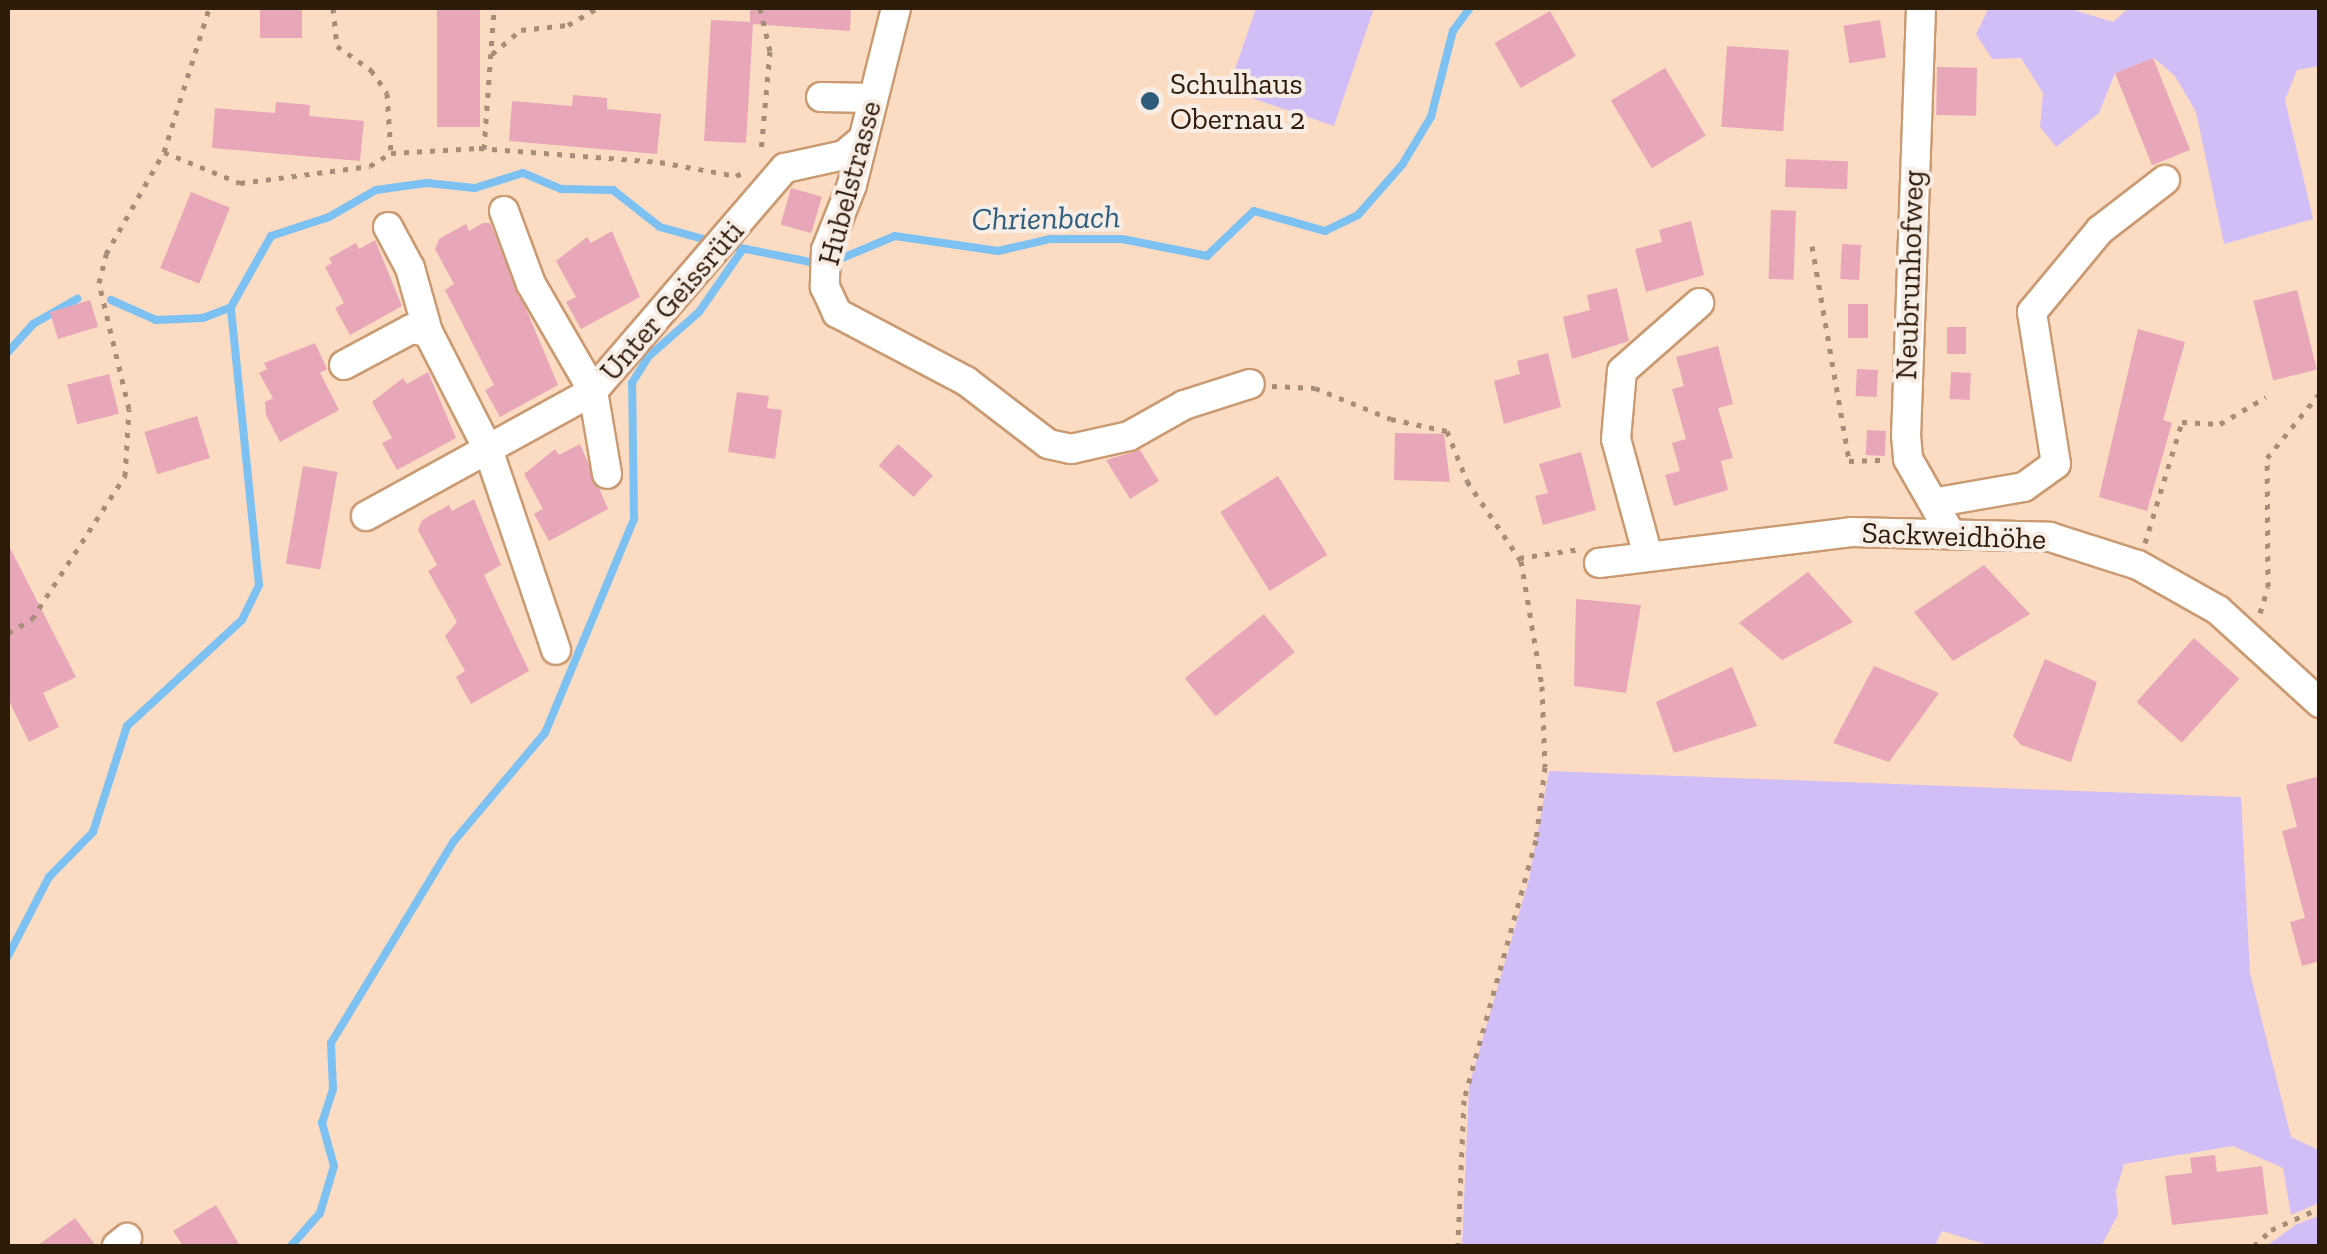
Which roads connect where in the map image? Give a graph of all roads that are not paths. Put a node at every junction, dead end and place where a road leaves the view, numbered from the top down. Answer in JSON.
{"nodes":[{"id":1,"x":896,"y":8,"type":"edge"},
{"id":2,"x":1922,"y":8,"type":"edge"},
{"id":3,"x":821,"y":98,"type":"dead end"},
{"id":4,"x":872,"y":98,"type":"junction"},
{"id":5,"x":862,"y":140,"type":"junction"},
{"id":6,"x":2165,"y":180,"type":"dead end"},
{"id":7,"x":504,"y":211,"type":"dead end"},
{"id":8,"x":388,"y":227,"type":"dead end"},
{"id":9,"x":1698,"y":303,"type":"dead end"},
{"id":10,"x":428,"y":332,"type":"junction"},
{"id":11,"x":344,"y":365,"type":"dead end"},
{"id":12,"x":1250,"y":384,"type":"road end"},
{"id":13,"x":593,"y":391,"type":"junction"},
{"id":14,"x":488,"y":449,"type":"junction"},
{"id":15,"x":608,"y":474,"type":"dead end"},
{"id":16,"x":1938,"y":502,"type":"junction"},
{"id":17,"x":366,"y":516,"type":"dead end"},
{"id":18,"x":1949,"y":531,"type":"junction"},
{"id":19,"x":1648,"y":556,"type":"junction"},
{"id":20,"x":1599,"y":563,"type":"road end"},
{"id":21,"x":556,"y":650,"type":"dead end"},
{"id":22,"x":2320,"y":702,"type":"edge"}],
"edges":[{"from":1,"to":4,"type":"street","name":"Hubelstrasse"},
{"from":2,"to":16,"type":"street","name":"Neubrunhofweg"},
{"from":3,"to":4,"type":"street"},
{"from":4,"to":5,"type":"street","name":"Hubelstrasse"},
{"from":5,"to":12,"type":"street","name":"Hubelstrasse"},
{"from":5,"to":13,"type":"street","name":"Unter Geissrüti"},
{"from":6,"to":16,"type":"street"},
{"from":7,"to":13,"type":"street"},
{"from":8,"to":10,"type":"street"},
{"from":9,"to":19,"type":"street"},
{"from":10,"to":11,"type":"street"},
{"from":10,"to":14,"type":"street"},
{"from":13,"to":14,"type":"street","name":"Unter Geissrüti"},
{"from":13,"to":15,"type":"street"},
{"from":14,"to":17,"type":"street","name":"Unter Geissrüti"},
{"from":14,"to":21,"type":"street"},
{"from":16,"to":18,"type":"street"},
{"from":18,"to":19,"type":"street","name":"Sackweidhöhe"},
{"from":18,"to":22,"type":"street","name":"Sackweidhöhe"},
{"from":19,"to":20,"type":"street","name":"Sackweidhöhe"}]}
